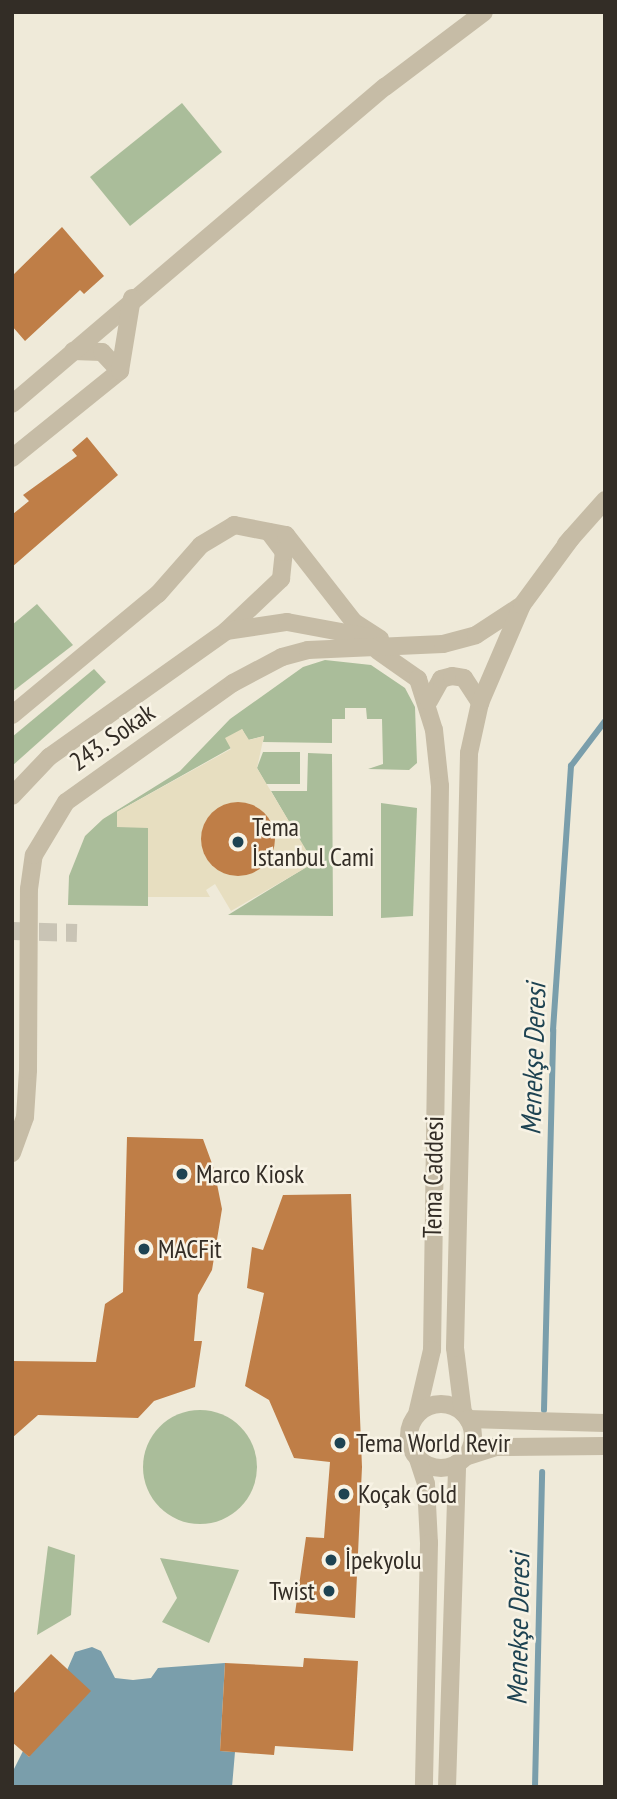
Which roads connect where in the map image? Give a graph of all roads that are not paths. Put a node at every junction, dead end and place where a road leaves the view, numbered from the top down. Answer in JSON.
{"nodes":[{"id":1,"x":484,"y":12,"type":"edge"},
{"id":2,"x":132,"y":298,"type":"junction"},
{"id":3,"x":73,"y":351,"type":"junction"},
{"id":4,"x":120,"y":372,"type":"junction"},
{"id":5,"x":12,"y":404,"type":"edge"},
{"id":6,"x":12,"y":458,"type":"edge"},
{"id":7,"x":605,"y":500,"type":"edge"},
{"id":8,"x":264,"y":526,"type":"junction"},
{"id":9,"x":572,"y":537,"type":"junction"},
{"id":10,"x":522,"y":605,"type":"junction"},
{"id":11,"x":226,"y":631,"type":"junction"},
{"id":12,"x":377,"y":644,"type":"junction"},
{"id":13,"x":429,"y":701,"type":"junction"},
{"id":14,"x":480,"y":703,"type":"junction"},
{"id":15,"x":12,"y":715,"type":"edge"},
{"id":16,"x":12,"y":796,"type":"edge"},
{"id":17,"x":29,"y":973,"type":"junction"},
{"id":18,"x":12,"y":989,"type":"edge"},
{"id":19,"x":12,"y":1018,"type":"edge"},
{"id":20,"x":29,"y":1034,"type":"junction"},
{"id":21,"x":12,"y":1153,"type":"edge"},
{"id":22,"x":417,"y":1415,"type":"junction"},
{"id":23,"x":466,"y":1416,"type":"junction"},
{"id":24,"x":605,"y":1423,"type":"edge"},
{"id":25,"x":605,"y":1446,"type":"edge"},
{"id":26,"x":417,"y":1456,"type":"junction"},
{"id":27,"x":461,"y":1460,"type":"junction"},
{"id":28,"x":424,"y":1787,"type":"edge"},
{"id":29,"x":447,"y":1787,"type":"edge"}],
"edges":[{"from":1,"to":2,"type":"street"},
{"from":2,"to":3,"type":"street"},
{"from":2,"to":4,"type":"street"},
{"from":3,"to":4,"type":"street"},
{"from":3,"to":5,"type":"street"},
{"from":4,"to":6,"type":"street"},
{"from":7,"to":9,"type":"street","name":"243. Sokak"},
{"from":8,"to":11,"type":"street"},
{"from":8,"to":12,"type":"street"},
{"from":8,"to":15,"type":"street"},
{"from":9,"to":10,"type":"street"},
{"from":9,"to":12,"type":"street","name":"243. Sokak"},
{"from":10,"to":12,"type":"street","name":"243. Sokak"},
{"from":10,"to":14,"type":"street","name":"Tema Caddesi"},
{"from":11,"to":12,"type":"street","name":"243. Sokak"},
{"from":11,"to":16,"type":"street","name":"243. Sokak"},
{"from":12,"to":13,"type":"street"},
{"from":12,"to":17,"type":"street","name":"243. Sokak"},
{"from":13,"to":14,"type":"street"},
{"from":13,"to":22,"type":"street"},
{"from":14,"to":23,"type":"street","name":"Tema Caddesi"},
{"from":17,"to":18,"type":"street"},
{"from":17,"to":20,"type":"street","name":"243. Sokak"},
{"from":19,"to":20,"type":"street"},
{"from":20,"to":21,"type":"street","name":"243. Sokak"},
{"from":22,"to":23,"type":"street"},
{"from":22,"to":26,"type":"street"},
{"from":23,"to":24,"type":"street"},
{"from":23,"to":27,"type":"street"},
{"from":25,"to":27,"type":"street"},
{"from":26,"to":27,"type":"street"},
{"from":26,"to":28,"type":"street"},
{"from":27,"to":29,"type":"street"}]}
